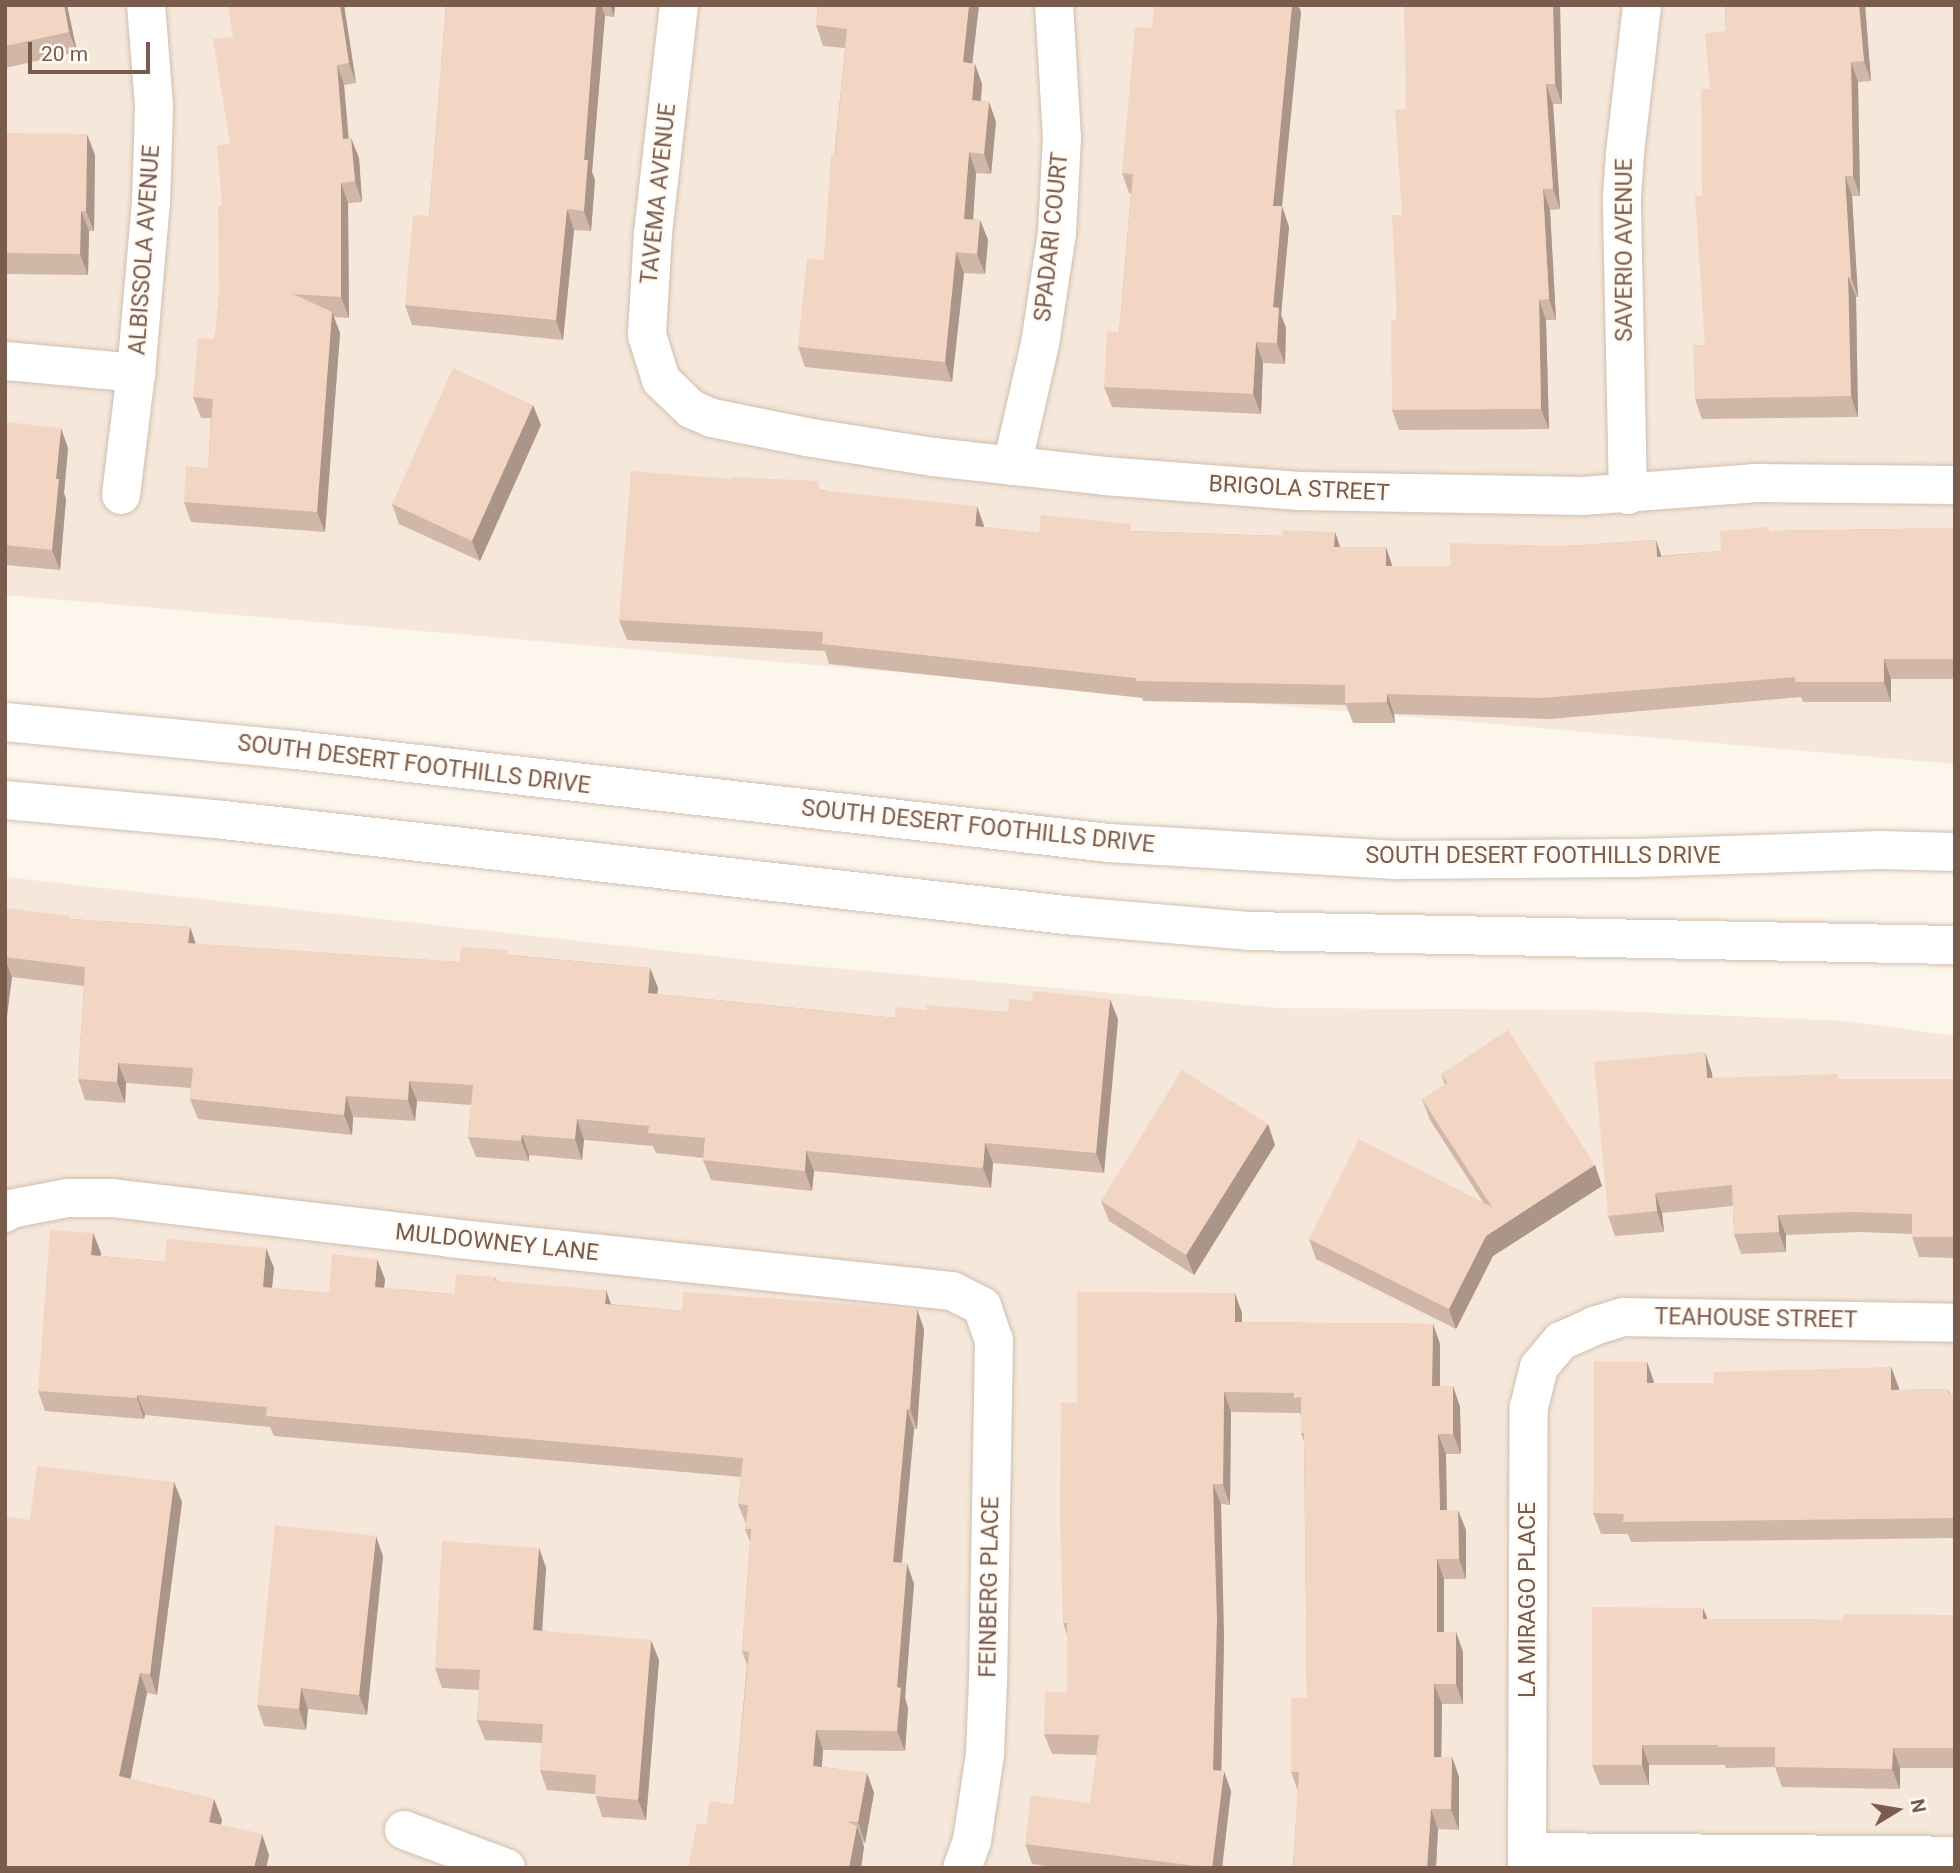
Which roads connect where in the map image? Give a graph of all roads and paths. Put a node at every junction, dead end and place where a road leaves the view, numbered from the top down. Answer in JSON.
{"nodes":[{"id":1,"x":146,"y":5,"type":"edge"},
{"id":2,"x":680,"y":5,"type":"edge"},
{"id":3,"x":1054,"y":5,"type":"edge"},
{"id":4,"x":1643,"y":5,"type":"edge"},
{"id":5,"x":5,"y":361,"type":"edge"},
{"id":6,"x":136,"y":373,"type":"junction"},
{"id":7,"x":661,"y":380,"type":"joint"},
{"id":8,"x":1013,"y":466,"type":"junction"},
{"id":9,"x":1955,"y":485,"type":"edge"},
{"id":10,"x":121,"y":495,"type":"dead end"},
{"id":11,"x":1628,"y":495,"type":"junction"},
{"id":12,"x":5,"y":722,"type":"edge"},
{"id":13,"x":5,"y":800,"type":"edge"},
{"id":14,"x":1955,"y":852,"type":"edge"},
{"id":15,"x":1955,"y":945,"type":"edge"},
{"id":16,"x":7,"y":1211,"type":"edge"},
{"id":17,"x":982,"y":1306,"type":"joint"},
{"id":18,"x":1955,"y":1323,"type":"edge"},
{"id":19,"x":1561,"y":1341,"type":"joint"},
{"id":20,"x":404,"y":1830,"type":"dead end"},
{"id":21,"x":1955,"y":1856,"type":"edge"},
{"id":22,"x":1527,"y":1860,"type":"edge"},
{"id":23,"x":506,"y":1868,"type":"edge"},
{"id":24,"x":962,"y":1868,"type":"edge"}],
"edges":[{"from":1,"to":6,"type":"street","name":"ALBISSOLA AVENUE"},
{"from":2,"to":7,"type":"street","name":"TAVEMA AVENUE"},
{"from":3,"to":8,"type":"street","name":"SPADARI COURT"},
{"from":4,"to":11,"type":"street","name":"SAVERIO AVENUE"},
{"from":5,"to":6,"type":"street"},
{"from":6,"to":10,"type":"street","name":"ALBISSOLA AVENUE"},
{"from":7,"to":8,"type":"street","name":"BRIGOLA STREET"},
{"from":8,"to":11,"type":"street","name":"BRIGOLA STREET"},
{"from":9,"to":11,"type":"street","name":"BRIGOLA STREET"},
{"from":12,"to":14,"type":"street","name":"SOUTH DESERT FOOTHILLS DRIVE"},
{"from":13,"to":15,"type":"street"},
{"from":16,"to":17,"type":"street","name":"MULDOWNEY LANE"},
{"from":17,"to":24,"type":"street","name":"FEINBERG PLACE"},
{"from":18,"to":19,"type":"street","name":"TEAHOUSE STREET"},
{"from":19,"to":22,"type":"street","name":"LA MIRAGO PLACE"},
{"from":20,"to":23,"type":"street"},
{"from":21,"to":22,"type":"street"}]}
